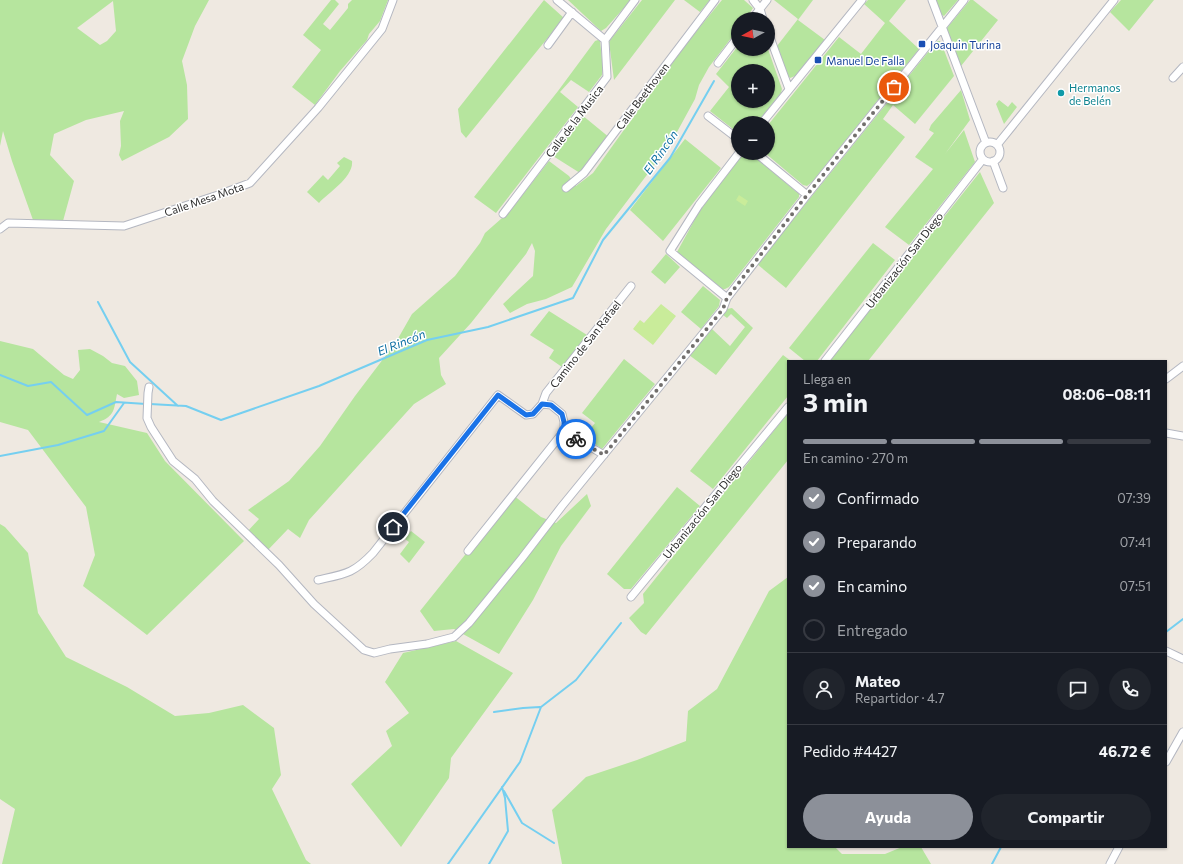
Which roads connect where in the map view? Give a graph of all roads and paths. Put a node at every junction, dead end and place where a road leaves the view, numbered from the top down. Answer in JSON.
{"nodes":[{"id":1,"x":393,"y":0,"type":"edge"},
{"id":2,"x":557,"y":0,"type":"edge"},
{"id":3,"x":635,"y":0,"type":"edge"},
{"id":4,"x":715,"y":0,"type":"edge"},
{"id":5,"x":753,"y":0,"type":"edge"},
{"id":6,"x":767,"y":0,"type":"edge"},
{"id":7,"x":862,"y":0,"type":"edge"},
{"id":8,"x":932,"y":0,"type":"edge"},
{"id":9,"x":964,"y":0,"type":"edge"},
{"id":10,"x":1114,"y":0,"type":"edge"},
{"id":11,"x":760,"y":9,"type":"junction"},
{"id":12,"x":572,"y":12,"type":"junction"},
{"id":13,"x":758,"y":12,"type":"edge"},
{"id":14,"x":761,"y":12,"type":"edge"},
{"id":15,"x":942,"y":28,"type":"junction"},
{"id":16,"x":605,"y":40,"type":"junction"},
{"id":17,"x":548,"y":45,"type":"dead end"},
{"id":18,"x":731,"y":46,"type":"edge"},
{"id":19,"x":775,"y":51,"type":"edge"},
{"id":20,"x":718,"y":63,"type":"dead end"},
{"id":21,"x":1183,"y":67,"type":"edge"},
{"id":22,"x":1173,"y":78,"type":"dead end"},
{"id":23,"x":789,"y":89,"type":"junction"},
{"id":24,"x":708,"y":116,"type":"dead end"},
{"id":25,"x":768,"y":116,"type":"edge"},
{"id":26,"x":731,"y":134,"type":"edge"},
{"id":27,"x":986,"y":143,"type":"junction"},
{"id":28,"x":997,"y":145,"type":"junction"},
{"id":29,"x":734,"y":160,"type":"edge"},
{"id":30,"x":764,"y":160,"type":"edge"},
{"id":31,"x":984,"y":160,"type":"junction"},
{"id":32,"x":993,"y":161,"type":"junction"},
{"id":33,"x":566,"y":188,"type":"dead end"},
{"id":34,"x":1003,"y":188,"type":"dead end"},
{"id":35,"x":807,"y":195,"type":"junction"},
{"id":36,"x":503,"y":214,"type":"dead end"},
{"id":37,"x":0,"y":228,"type":"edge"},
{"id":38,"x":631,"y":286,"type":"dead end"},
{"id":39,"x":727,"y":298,"type":"junction"},
{"id":40,"x":826,"y":360,"type":"edge"},
{"id":41,"x":1183,"y":366,"type":"edge"},
{"id":42,"x":1167,"y":379,"type":"edge"},
{"id":43,"x":149,"y":387,"type":"dead end"},
{"id":44,"x":542,"y":404,"type":"junction"},
{"id":45,"x":787,"y":408,"type":"edge"},
{"id":46,"x":564,"y":431,"type":"junction"},
{"id":47,"x":1167,"y":433,"type":"edge"},
{"id":48,"x":1183,"y":436,"type":"edge"},
{"id":49,"x":604,"y":455,"type":"junction"},
{"id":50,"x":468,"y":551,"type":"dead end"},
{"id":51,"x":318,"y":580,"type":"dead end"},
{"id":52,"x":631,"y":597,"type":"dead end"},
{"id":53,"x":1167,"y":652,"type":"edge"},
{"id":54,"x":1183,"y":660,"type":"edge"},
{"id":55,"x":1183,"y":732,"type":"edge"},
{"id":56,"x":1167,"y":760,"type":"edge"},
{"id":57,"x":1118,"y":848,"type":"edge"},
{"id":58,"x":1110,"y":864,"type":"edge"}],
"edges":[{"from":1,"to":37,"type":"street","name":"Calle Mesa Mota"},
{"from":2,"to":12,"type":"street"},
{"from":3,"to":16,"type":"street"},
{"from":4,"to":33,"type":"street","name":"Calle Beethoven"},
{"from":5,"to":11,"type":"street"},
{"from":6,"to":11,"type":"street"},
{"from":7,"to":23,"type":"street"},
{"from":8,"to":15,"type":"street"},
{"from":9,"to":15,"type":"street"},
{"from":10,"to":28,"type":"street"},
{"from":11,"to":13,"type":"street"},
{"from":11,"to":14,"type":"street"},
{"from":12,"to":16,"type":"street"},
{"from":12,"to":17,"type":"street"},
{"from":15,"to":27,"type":"street"},
{"from":15,"to":35,"type":"street"},
{"from":16,"to":36,"type":"street","name":"Calle de la Musica"},
{"from":18,"to":20,"type":"street"},
{"from":19,"to":23,"type":"street"},
{"from":21,"to":22,"type":"street"},
{"from":23,"to":25,"type":"street"},
{"from":24,"to":26,"type":"street"},
{"from":27,"to":28,"type":"street"},
{"from":27,"to":31,"type":"street"},
{"from":28,"to":32,"type":"street"},
{"from":29,"to":39,"type":"street"},
{"from":30,"to":35,"type":"street"},
{"from":31,"to":32,"type":"street"},
{"from":31,"to":40,"type":"street","name":"Urbanización San Diego"},
{"from":32,"to":34,"type":"street"},
{"from":35,"to":39,"type":"street"},
{"from":38,"to":44,"type":"street","name":"Camino de San Rafael"},
{"from":39,"to":49,"type":"street"},
{"from":41,"to":42,"type":"street"},
{"from":43,"to":49,"type":"street"},
{"from":44,"to":46,"type":"street"},
{"from":44,"to":51,"type":"street"},
{"from":45,"to":52,"type":"street","name":"Urbanización San Diego"},
{"from":46,"to":49,"type":"street"},
{"from":46,"to":50,"type":"street"},
{"from":47,"to":48,"type":"street"},
{"from":53,"to":54,"type":"street"},
{"from":55,"to":56,"type":"street"},
{"from":57,"to":58,"type":"street"}]}
